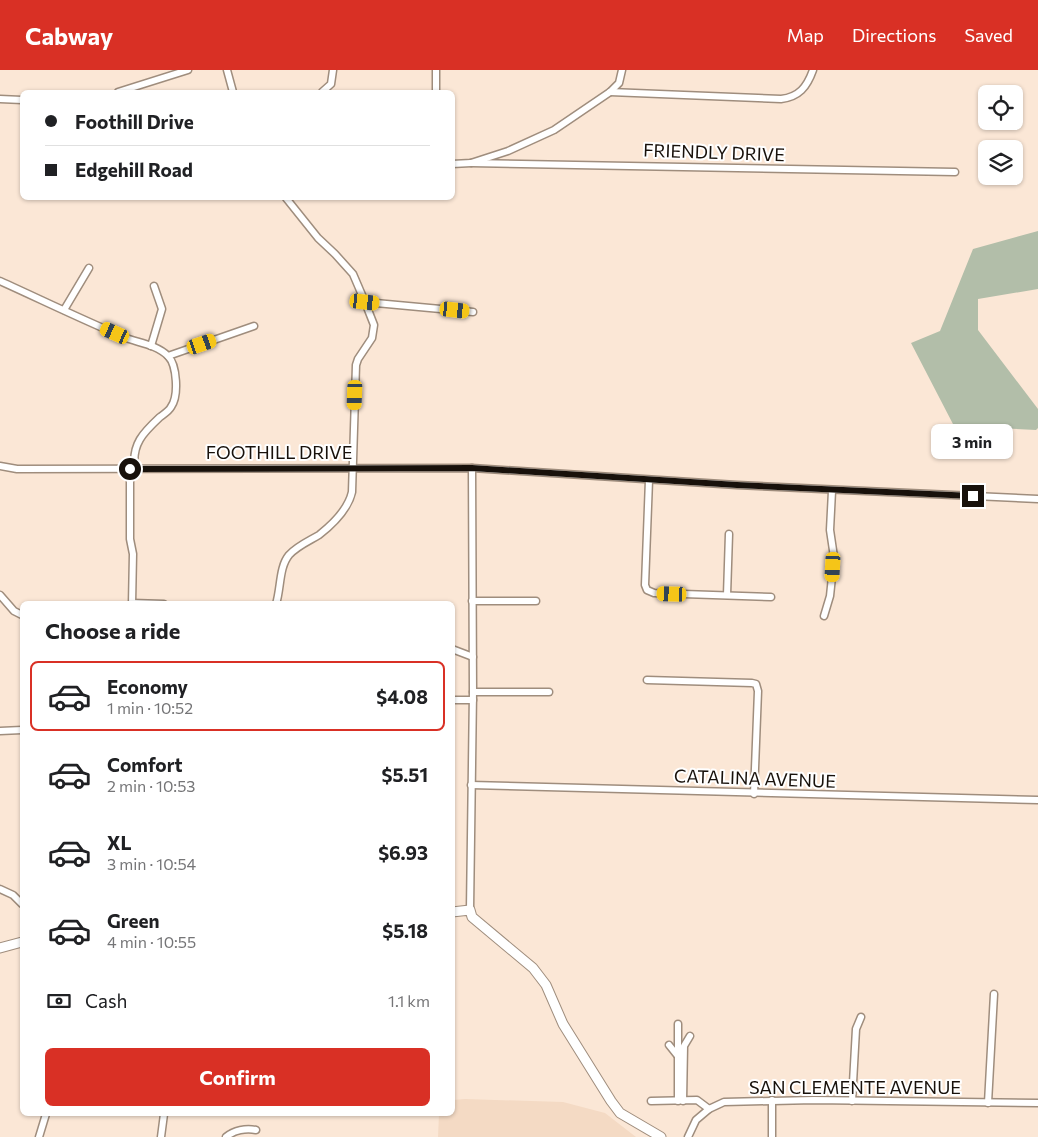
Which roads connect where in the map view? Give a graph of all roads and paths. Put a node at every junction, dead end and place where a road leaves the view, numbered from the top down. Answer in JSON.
{"nodes":[{"id":1,"x":188,"y":70,"type":"edge"},
{"id":2,"x":227,"y":70,"type":"edge"},
{"id":3,"x":333,"y":70,"type":"edge"},
{"id":4,"x":436,"y":70,"type":"edge"},
{"id":5,"x":622,"y":70,"type":"edge"},
{"id":6,"x":813,"y":70,"type":"edge"},
{"id":7,"x":124,"y":90,"type":"edge"},
{"id":8,"x":233,"y":90,"type":"edge"},
{"id":9,"x":324,"y":90,"type":"edge"},
{"id":10,"x":436,"y":90,"type":"edge"},
{"id":11,"x":610,"y":92,"type":"junction"},
{"id":12,"x":0,"y":99,"type":"edge"},
{"id":13,"x":20,"y":100,"type":"edge"},
{"id":14,"x":471,"y":163,"type":"junction"},
{"id":15,"x":455,"y":164,"type":"edge"},
{"id":16,"x":955,"y":172,"type":"dead end"},
{"id":17,"x":288,"y":200,"type":"edge"},
{"id":18,"x":89,"y":268,"type":"dead end"},
{"id":19,"x":0,"y":281,"type":"edge"},
{"id":20,"x":154,"y":286,"type":"dead end"},
{"id":21,"x":365,"y":302,"type":"junction"},
{"id":22,"x":64,"y":310,"type":"junction"},
{"id":23,"x":473,"y":312,"type":"dead end"},
{"id":24,"x":254,"y":326,"type":"dead end"},
{"id":25,"x":151,"y":346,"type":"junction"},
{"id":26,"x":168,"y":356,"type":"junction"},
{"id":27,"x":0,"y":466,"type":"edge"},
{"id":28,"x":353,"y":468,"type":"junction"},
{"id":29,"x":472,"y":468,"type":"junction"},
{"id":30,"x":132,"y":469,"type":"junction"},
{"id":31,"x":649,"y":480,"type":"junction"},
{"id":32,"x":832,"y":490,"type":"junction"},
{"id":33,"x":1038,"y":499,"type":"edge"},
{"id":34,"x":729,"y":534,"type":"dead end"},
{"id":35,"x":0,"y":595,"type":"edge"},
{"id":36,"x":727,"y":595,"type":"junction"},
{"id":37,"x":770,"y":597,"type":"dead end"},
{"id":38,"x":472,"y":600,"type":"junction"},
{"id":39,"x":536,"y":600,"type":"dead end"},
{"id":40,"x":132,"y":601,"type":"edge"},
{"id":41,"x":277,"y":601,"type":"edge"},
{"id":42,"x":20,"y":614,"type":"edge"},
{"id":43,"x":824,"y":616,"type":"dead end"},
{"id":44,"x":455,"y":650,"type":"edge"},
{"id":45,"x":474,"y":657,"type":"junction"},
{"id":46,"x":647,"y":680,"type":"dead end"},
{"id":47,"x":474,"y":692,"type":"junction"},
{"id":48,"x":549,"y":692,"type":"dead end"},
{"id":49,"x":455,"y":700,"type":"edge"},
{"id":50,"x":473,"y":700,"type":"junction"},
{"id":51,"x":20,"y":730,"type":"edge"},
{"id":52,"x":0,"y":732,"type":"edge"},
{"id":53,"x":471,"y":785,"type":"junction"},
{"id":54,"x":754,"y":794,"type":"junction"},
{"id":55,"x":1038,"y":800,"type":"edge"},
{"id":56,"x":0,"y":889,"type":"edge"},
{"id":57,"x":20,"y":902,"type":"edge"},
{"id":58,"x":470,"y":910,"type":"junction"},
{"id":59,"x":455,"y":912,"type":"edge"},
{"id":60,"x":20,"y":943,"type":"edge"},
{"id":61,"x":0,"y":948,"type":"edge"},
{"id":62,"x":994,"y":994,"type":"dead end"},
{"id":63,"x":861,"y":1017,"type":"dead end"},
{"id":64,"x":678,"y":1024,"type":"dead end"},
{"id":65,"x":690,"y":1036,"type":"dead end"},
{"id":66,"x":669,"y":1045,"type":"dead end"},
{"id":67,"x":678,"y":1056,"type":"junction"},
{"id":68,"x":772,"y":1100,"type":"junction"},
{"id":69,"x":651,"y":1101,"type":"dead end"},
{"id":70,"x":680,"y":1101,"type":"junction"},
{"id":71,"x":852,"y":1101,"type":"junction"},
{"id":72,"x":988,"y":1103,"type":"junction"},
{"id":73,"x":1038,"y":1103,"type":"edge"},
{"id":74,"x":709,"y":1109,"type":"junction"},
{"id":75,"x":45,"y":1116,"type":"edge"},
{"id":76,"x":164,"y":1116,"type":"edge"},
{"id":77,"x":256,"y":1130,"type":"dead end"},
{"id":78,"x":39,"y":1137,"type":"edge"},
{"id":79,"x":161,"y":1137,"type":"edge"},
{"id":80,"x":226,"y":1137,"type":"edge"},
{"id":81,"x":660,"y":1137,"type":"edge"},
{"id":82,"x":688,"y":1137,"type":"edge"},
{"id":83,"x":772,"y":1137,"type":"edge"}],
"edges":[{"from":1,"to":7,"type":"street"},
{"from":2,"to":8,"type":"street"},
{"from":3,"to":9,"type":"street"},
{"from":4,"to":10,"type":"street"},
{"from":5,"to":11,"type":"street"},
{"from":6,"to":11,"type":"street"},
{"from":11,"to":14,"type":"street"},
{"from":12,"to":13,"type":"street"},
{"from":14,"to":15,"type":"street"},
{"from":14,"to":16,"type":"street","name":"FRIENDLY DRIVE"},
{"from":17,"to":21,"type":"street"},
{"from":18,"to":22,"type":"street"},
{"from":19,"to":22,"type":"street"},
{"from":20,"to":25,"type":"street"},
{"from":21,"to":23,"type":"street"},
{"from":21,"to":28,"type":"street"},
{"from":22,"to":25,"type":"street"},
{"from":24,"to":26,"type":"street"},
{"from":25,"to":26,"type":"street"},
{"from":26,"to":30,"type":"street"},
{"from":27,"to":30,"type":"street","name":"FOOTHILL DRIVE"},
{"from":28,"to":29,"type":"street","name":"FOOTHILL DRIVE"},
{"from":28,"to":30,"type":"street","name":"FOOTHILL DRIVE"},
{"from":28,"to":41,"type":"street"},
{"from":29,"to":31,"type":"street","name":"FOOTHILL DRIVE"},
{"from":29,"to":38,"type":"street"},
{"from":30,"to":40,"type":"street"},
{"from":31,"to":32,"type":"street","name":"FOOTHILL DRIVE"},
{"from":31,"to":36,"type":"street"},
{"from":32,"to":33,"type":"street","name":"FOOTHILL DRIVE"},
{"from":32,"to":43,"type":"street"},
{"from":34,"to":36,"type":"street"},
{"from":35,"to":42,"type":"street"},
{"from":36,"to":37,"type":"street"},
{"from":38,"to":39,"type":"street"},
{"from":38,"to":45,"type":"street"},
{"from":44,"to":45,"type":"street"},
{"from":45,"to":47,"type":"street"},
{"from":46,"to":54,"type":"street"},
{"from":47,"to":48,"type":"street"},
{"from":47,"to":50,"type":"street"},
{"from":49,"to":50,"type":"street"},
{"from":50,"to":53,"type":"street"},
{"from":51,"to":52,"type":"street"},
{"from":53,"to":54,"type":"street","name":"CATALINA AVENUE"},
{"from":53,"to":58,"type":"street"},
{"from":54,"to":55,"type":"street","name":"CATALINA AVENUE"},
{"from":56,"to":57,"type":"street"},
{"from":58,"to":59,"type":"main road"},
{"from":58,"to":81,"type":"main road"},
{"from":60,"to":61,"type":"main road"},
{"from":62,"to":72,"type":"street"},
{"from":63,"to":71,"type":"street"},
{"from":64,"to":67,"type":"street"},
{"from":65,"to":70,"type":"street"},
{"from":66,"to":67,"type":"street"},
{"from":67,"to":70,"type":"street"},
{"from":68,"to":71,"type":"street","name":"SAN CLEMENTE AVENUE"},
{"from":68,"to":74,"type":"street","name":"SAN CLEMENTE AVENUE"},
{"from":68,"to":83,"type":"street"},
{"from":69,"to":70,"type":"street"},
{"from":70,"to":74,"type":"street"},
{"from":71,"to":72,"type":"street","name":"SAN CLEMENTE AVENUE"},
{"from":72,"to":73,"type":"street","name":"SAN CLEMENTE AVENUE"},
{"from":74,"to":82,"type":"street"},
{"from":75,"to":78,"type":"street"},
{"from":76,"to":79,"type":"street"},
{"from":77,"to":80,"type":"street"}]}
